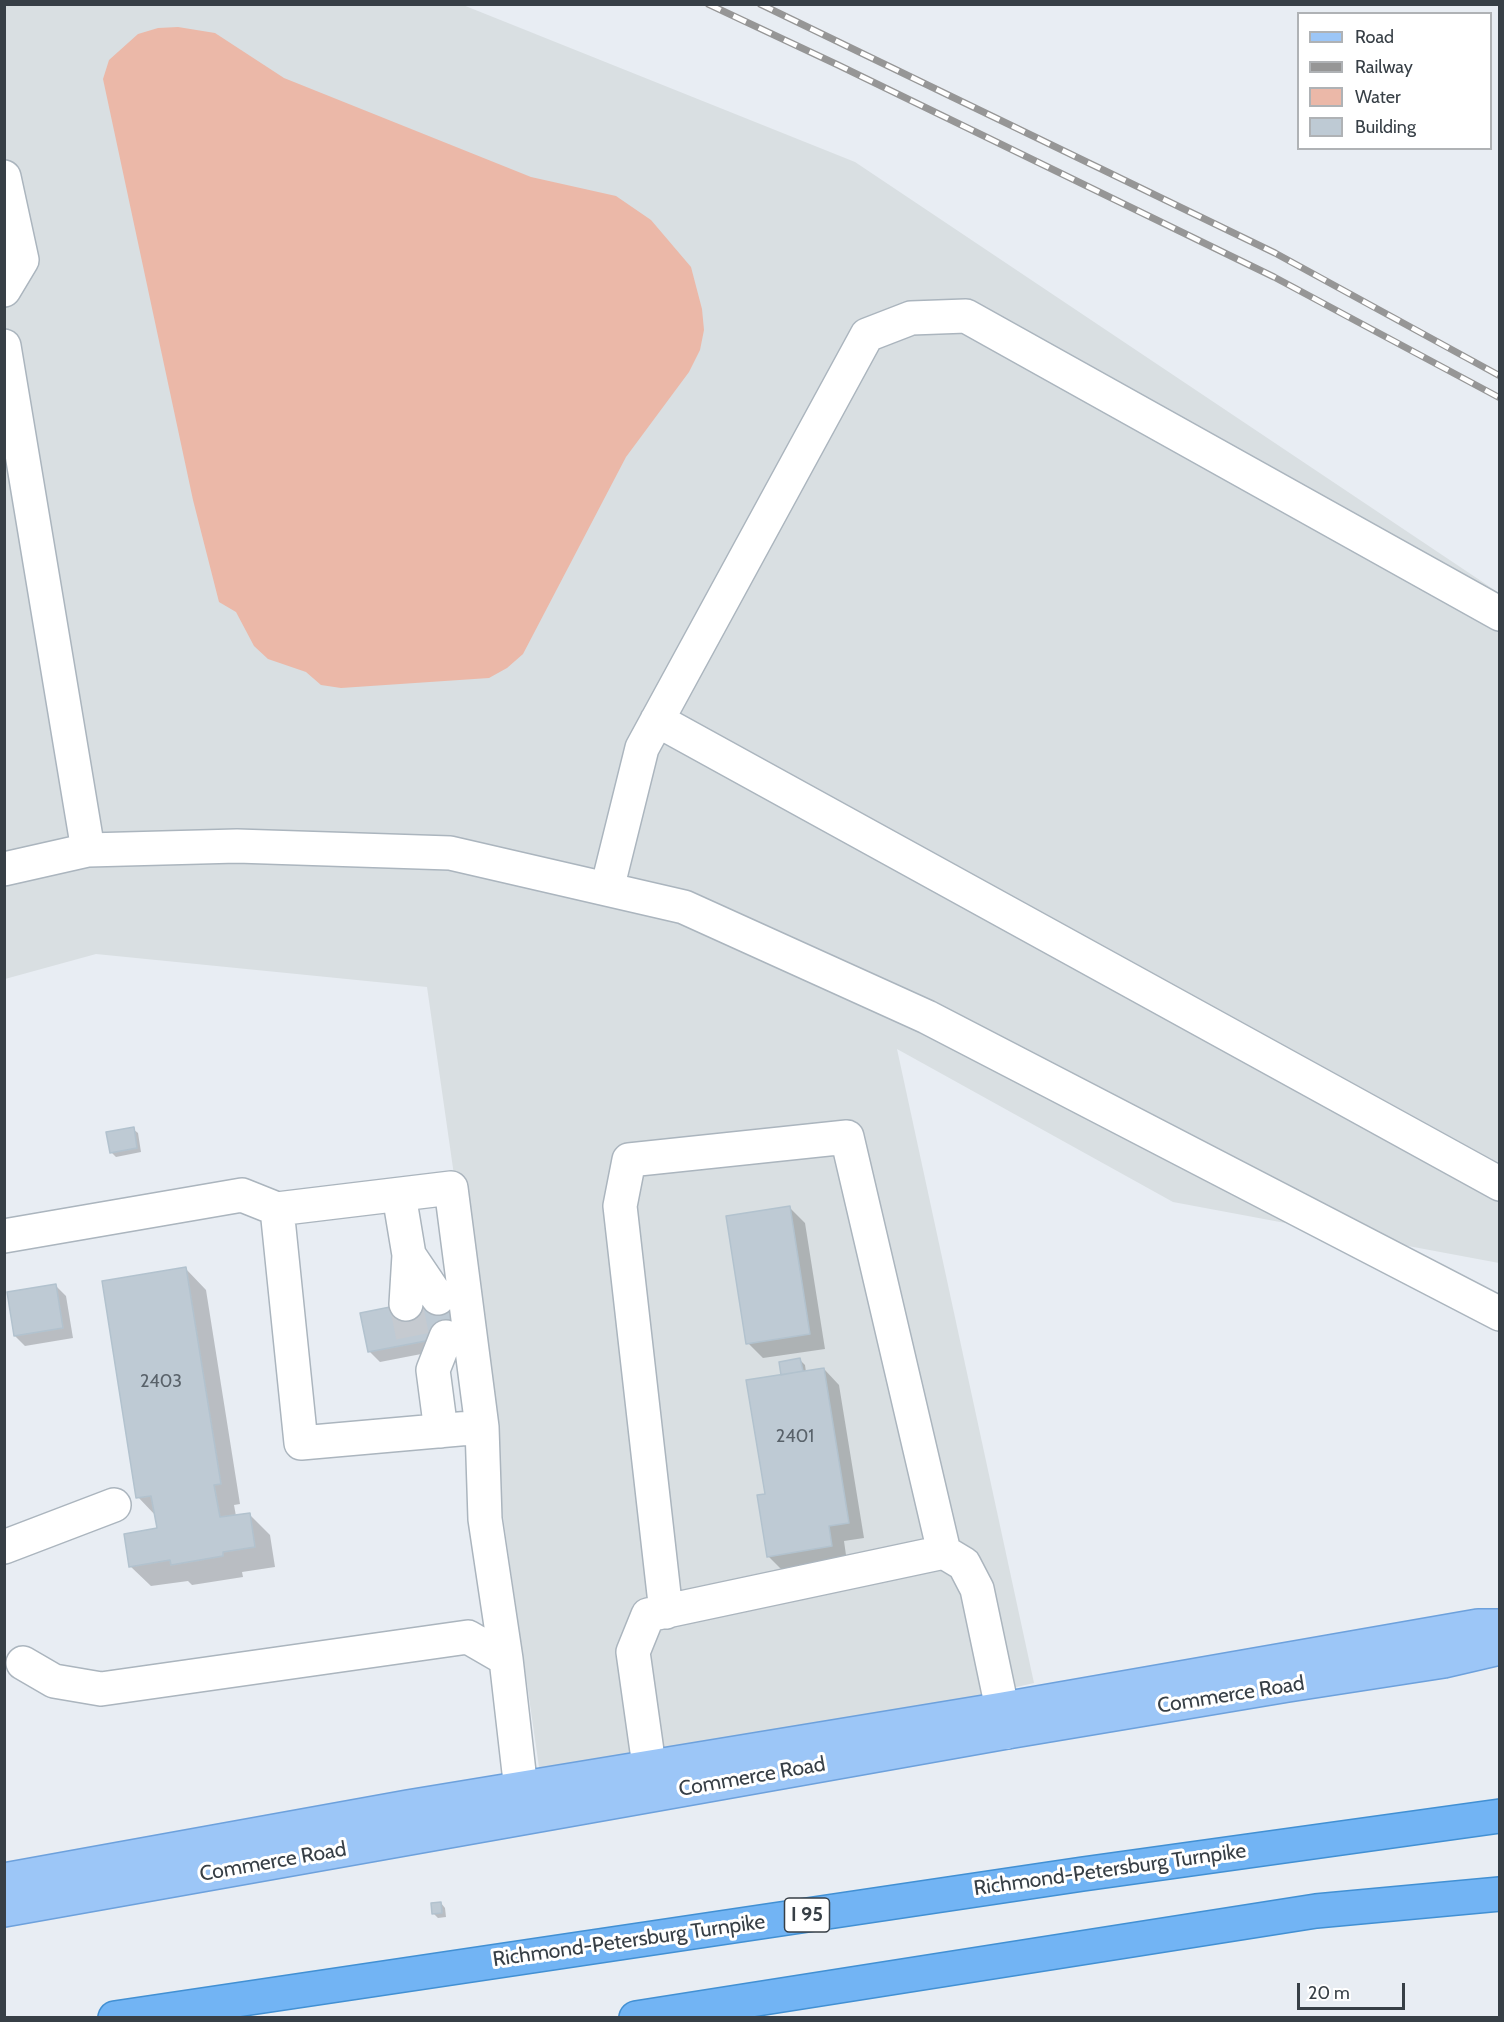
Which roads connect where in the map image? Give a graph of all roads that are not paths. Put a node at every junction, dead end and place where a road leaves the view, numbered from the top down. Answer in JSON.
{"nodes":[{"id":1,"x":4,"y":177,"type":"edge"},
{"id":2,"x":4,"y":290,"type":"edge"},
{"id":3,"x":4,"y":346,"type":"edge"},
{"id":4,"x":1500,"y":614,"type":"edge"},
{"id":5,"x":657,"y":720,"type":"junction"},
{"id":6,"x":88,"y":850,"type":"junction"},
{"id":7,"x":4,"y":869,"type":"edge"},
{"id":8,"x":607,"y":889,"type":"junction"},
{"id":9,"x":1500,"y":1184,"type":"edge"},
{"id":10,"x":399,"y":1195,"type":"junction"},
{"id":11,"x":277,"y":1209,"type":"junction"},
{"id":12,"x":4,"y":1236,"type":"edge"},
{"id":13,"x":409,"y":1255,"type":"junction"},
{"id":14,"x":438,"y":1298,"type":"tunnel mouth"},
{"id":15,"x":406,"y":1304,"type":"tunnel mouth"},
{"id":16,"x":1500,"y":1314,"type":"edge"},
{"id":17,"x":446,"y":1337,"type":"tunnel mouth"},
{"id":18,"x":414,"y":1344,"type":"tunnel mouth"},
{"id":19,"x":434,"y":1370,"type":"junction"},
{"id":20,"x":483,"y":1427,"type":"junction"},
{"id":21,"x":441,"y":1431,"type":"junction"},
{"id":22,"x":114,"y":1505,"type":"dead end"},
{"id":23,"x":4,"y":1547,"type":"edge"},
{"id":24,"x":944,"y":1552,"type":"junction"},
{"id":25,"x":666,"y":1612,"type":"junction"},
{"id":26,"x":1500,"y":1626,"type":"edge"},
{"id":27,"x":1500,"y":1648,"type":"edge"},
{"id":28,"x":506,"y":1659,"type":"junction"},
{"id":29,"x":23,"y":1663,"type":"dead end"},
{"id":30,"x":1005,"y":1721,"type":"junction"},
{"id":31,"x":651,"y":1781,"type":"junction"},
{"id":32,"x":523,"y":1803,"type":"junction"},
{"id":33,"x":1500,"y":1816,"type":"edge"},
{"id":34,"x":4,"y":1880,"type":"edge"},
{"id":35,"x":1500,"y":1894,"type":"edge"},
{"id":36,"x":4,"y":1910,"type":"edge"},
{"id":37,"x":115,"y":2018,"type":"edge"},
{"id":38,"x":636,"y":2018,"type":"edge"}],
"edges":[{"from":1,"to":2,"type":"lane"},
{"from":3,"to":6,"type":"lane"},
{"from":4,"to":5,"type":"lane"},
{"from":5,"to":8,"type":"lane"},
{"from":5,"to":9,"type":"lane"},
{"from":6,"to":7,"type":"lane"},
{"from":6,"to":8,"type":"lane"},
{"from":8,"to":16,"type":"lane"},
{"from":10,"to":11,"type":"lane"},
{"from":10,"to":13,"type":"lane"},
{"from":10,"to":20,"type":"lane"},
{"from":11,"to":12,"type":"lane"},
{"from":11,"to":21,"type":"lane"},
{"from":13,"to":14,"type":"lane"},
{"from":13,"to":15,"type":"lane"},
{"from":17,"to":19,"type":"lane"},
{"from":18,"to":19,"type":"lane"},
{"from":19,"to":21,"type":"lane"},
{"from":20,"to":21,"type":"lane"},
{"from":20,"to":28,"type":"lane"},
{"from":22,"to":23,"type":"lane"},
{"from":24,"to":25,"type":"lane"},
{"from":24,"to":25,"type":"lane"},
{"from":24,"to":30,"type":"lane"},
{"from":25,"to":31,"type":"lane"},
{"from":26,"to":30,"type":"main road","name":"Commerce Road"},
{"from":27,"to":30,"type":"main road","name":"Commerce Road"},
{"from":28,"to":29,"type":"lane"},
{"from":28,"to":32,"type":"lane"},
{"from":30,"to":31,"type":"main road","name":"Commerce Road"},
{"from":31,"to":32,"type":"main road","name":"Commerce Road"},
{"from":32,"to":34,"type":"main road","name":"Commerce Road"},
{"from":32,"to":36,"type":"main road","name":"Commerce Road"},
{"from":33,"to":37,"type":"highway","name":"Richmond-Petersburg Turnpike","number":"I 95"},
{"from":35,"to":38,"type":"highway"}]}
